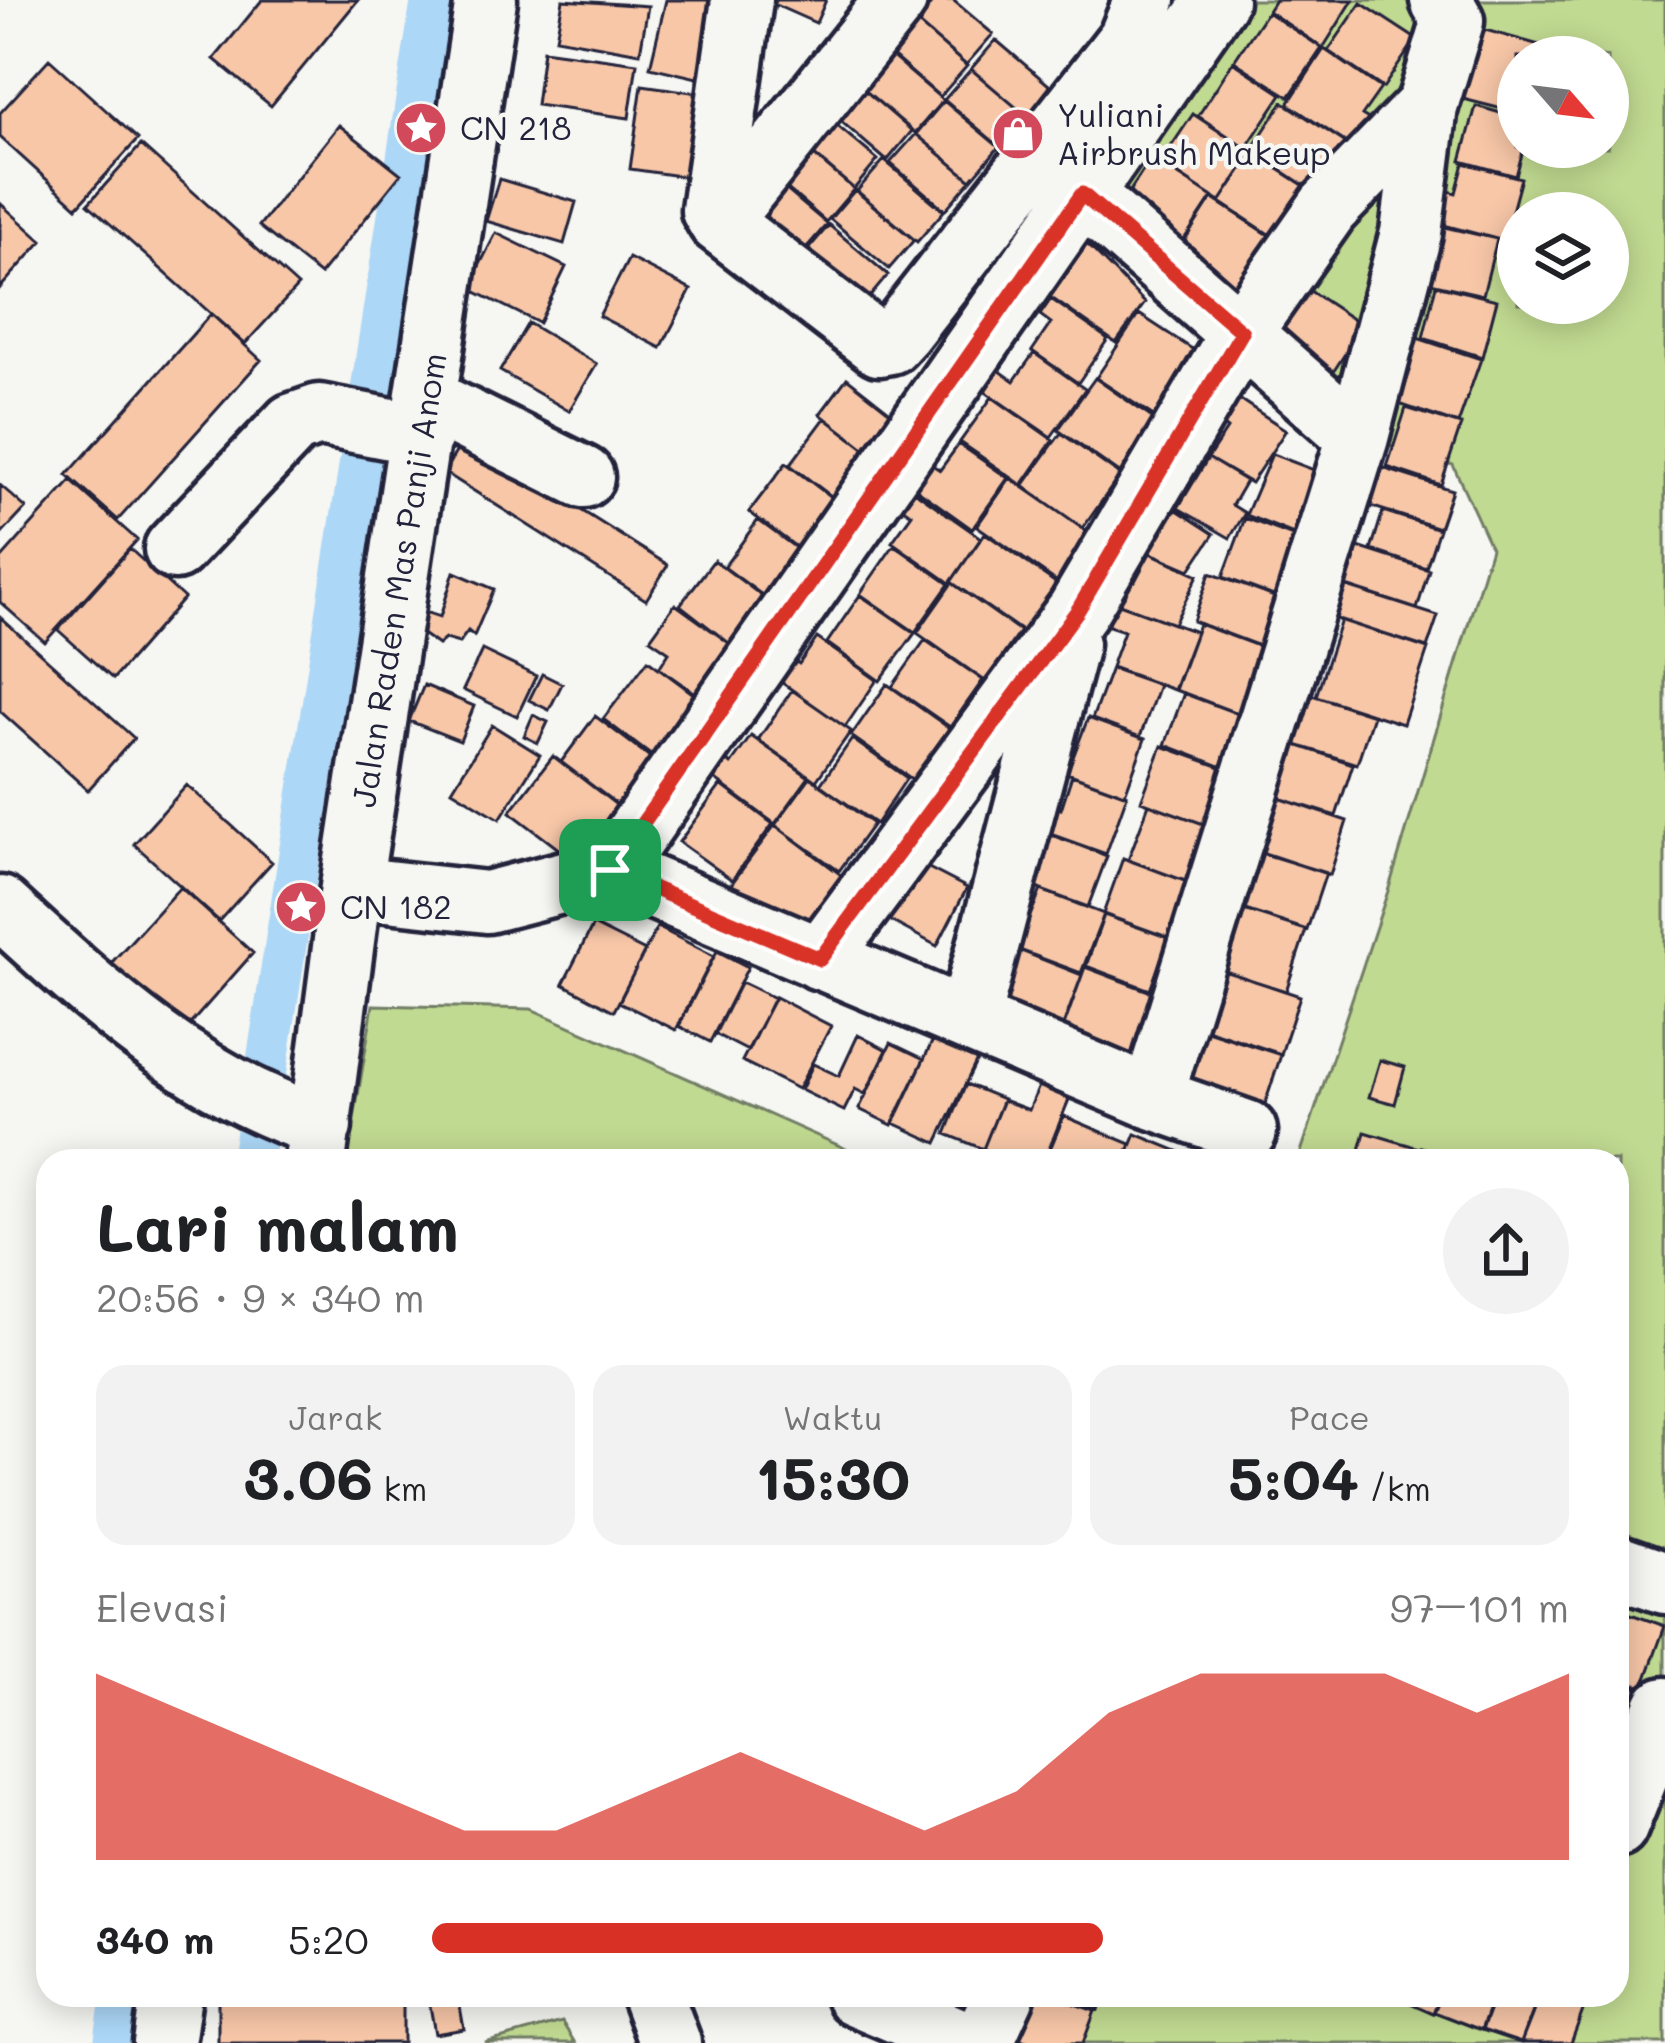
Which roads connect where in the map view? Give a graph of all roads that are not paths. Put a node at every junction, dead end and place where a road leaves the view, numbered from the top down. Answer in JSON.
{"nodes":[{"id":1,"x":487,"y":0,"type":"edge"},
{"id":2,"x":742,"y":0,"type":"edge"},
{"id":3,"x":896,"y":0,"type":"edge"},
{"id":4,"x":1145,"y":0,"type":"edge"},
{"id":5,"x":1217,"y":0,"type":"edge"},
{"id":6,"x":1441,"y":0,"type":"edge"},
{"id":7,"x":1427,"y":106,"type":"junction"},
{"id":8,"x":1082,"y":194,"type":"junction"},
{"id":9,"x":719,"y":222,"type":"junction"},
{"id":10,"x":1242,"y":332,"type":"junction"},
{"id":11,"x":397,"y":420,"type":"junction"},
{"id":12,"x":1358,"y":436,"type":"junction"},
{"id":13,"x":583,"y":477,"type":"dead end"},
{"id":14,"x":175,"y":548,"type":"dead end"},
{"id":15,"x":1078,"y":610,"type":"junction"},
{"id":16,"x":610,"y":870,"type":"junction"},
{"id":17,"x":351,"y":887,"type":"junction"},
{"id":18,"x":0,"y":907,"type":"edge"},
{"id":19,"x":820,"y":959,"type":"junction"},
{"id":20,"x":969,"y":1018,"type":"junction"},
{"id":21,"x":1152,"y":1098,"type":"junction"},
{"id":22,"x":1246,"y":1132,"type":"dead end"},
{"id":23,"x":308,"y":1134,"type":"edge"},
{"id":24,"x":1629,"y":1570,"type":"edge"},
{"id":25,"x":1665,"y":1583,"type":"edge"},
{"id":26,"x":1665,"y":1708,"type":"edge"},
{"id":27,"x":1629,"y":1784,"type":"edge"},
{"id":28,"x":169,"y":2007,"type":"edge"},
{"id":29,"x":656,"y":2007,"type":"edge"},
{"id":30,"x":884,"y":2007,"type":"edge"},
{"id":31,"x":998,"y":2007,"type":"edge"},
{"id":32,"x":164,"y":2043,"type":"edge"},
{"id":33,"x":670,"y":2043,"type":"edge"},
{"id":34,"x":969,"y":2043,"type":"edge"},
{"id":35,"x":982,"y":2043,"type":"edge"}],
"edges":[{"from":1,"to":11,"type":"street","name":"Jalan Raden Mas Panji Anom"},
{"from":2,"to":9,"type":"street"},
{"from":3,"to":9,"type":"street"},
{"from":4,"to":9,"type":"street"},
{"from":5,"to":8,"type":"street"},
{"from":6,"to":7,"type":"street"},
{"from":7,"to":10,"type":"street"},
{"from":7,"to":12,"type":"street"},
{"from":8,"to":10,"type":"street"},
{"from":8,"to":16,"type":"street"},
{"from":10,"to":12,"type":"street"},
{"from":10,"to":15,"type":"street"},
{"from":11,"to":13,"type":"street"},
{"from":11,"to":14,"type":"street"},
{"from":11,"to":17,"type":"street","name":"Jalan Raden Mas Panji Anom"},
{"from":12,"to":21,"type":"street"},
{"from":15,"to":19,"type":"street"},
{"from":15,"to":20,"type":"street"},
{"from":16,"to":17,"type":"street"},
{"from":16,"to":19,"type":"street"},
{"from":17,"to":23,"type":"street","name":"Jalan Raden Mas Panji Anom"},
{"from":18,"to":23,"type":"street"},
{"from":19,"to":20,"type":"street"},
{"from":20,"to":21,"type":"street"},
{"from":21,"to":22,"type":"street"},
{"from":24,"to":25,"type":"street"},
{"from":26,"to":27,"type":"street"},
{"from":28,"to":32,"type":"street"},
{"from":29,"to":33,"type":"street"},
{"from":30,"to":34,"type":"street"},
{"from":31,"to":35,"type":"street"}]}
